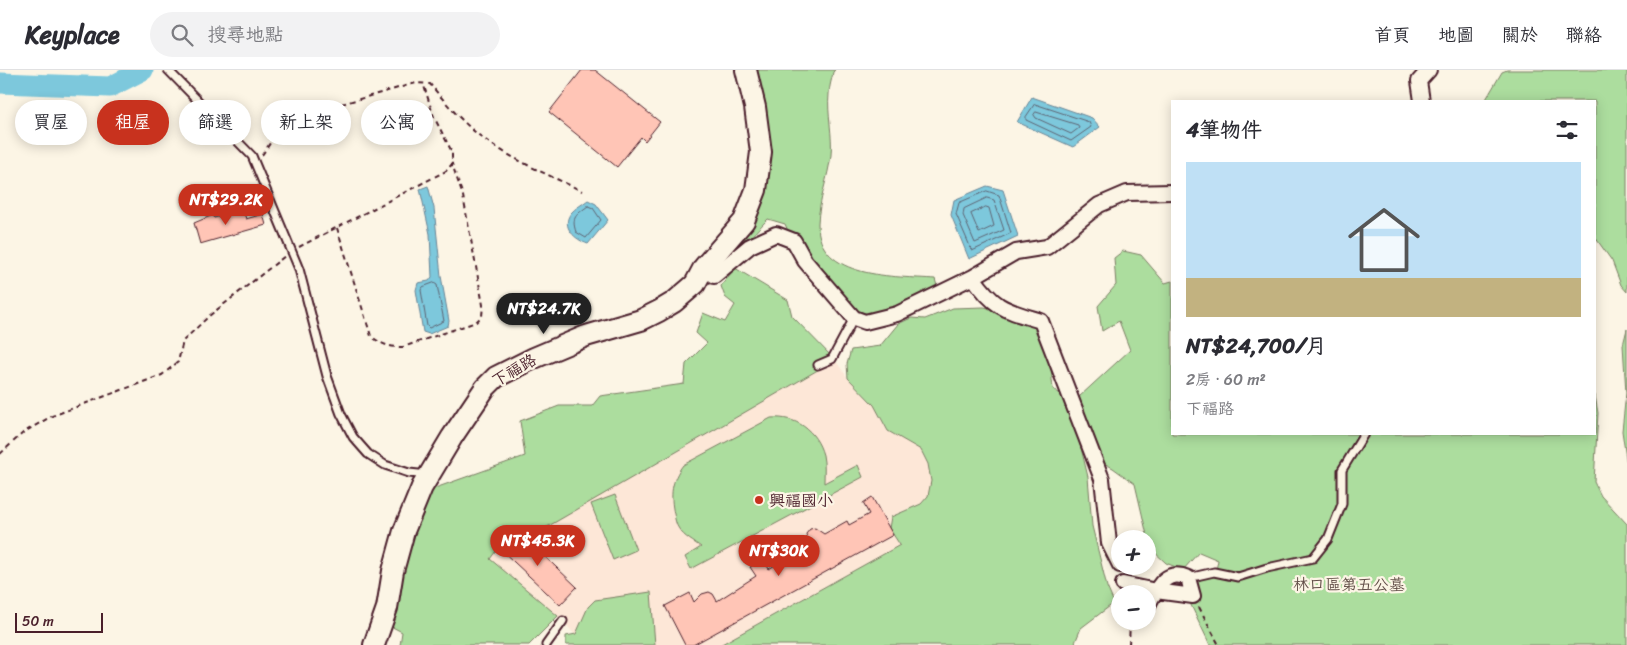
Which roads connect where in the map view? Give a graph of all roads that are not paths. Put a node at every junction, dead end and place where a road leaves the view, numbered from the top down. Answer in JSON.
{"nodes":[{"id":1,"x":168,"y":70,"type":"edge"},
{"id":2,"x":746,"y":70,"type":"edge"},
{"id":3,"x":1429,"y":70,"type":"edge"},
{"id":4,"x":1422,"y":100,"type":"edge"},
{"id":5,"x":1171,"y":192,"type":"edge"},
{"id":6,"x":704,"y":267,"type":"junction"},
{"id":7,"x":973,"y":277,"type":"junction"},
{"id":8,"x":854,"y":318,"type":"junction"},
{"id":9,"x":818,"y":365,"type":"dead end"},
{"id":10,"x":1363,"y":435,"type":"edge"},
{"id":11,"x":428,"y":475,"type":"junction"},
{"id":12,"x":1111,"y":547,"type":"edge"},
{"id":13,"x":1188,"y":578,"type":"junction"},
{"id":14,"x":1156,"y":591,"type":"joint"},
{"id":15,"x":563,"y":621,"type":"dead end"},
{"id":16,"x":374,"y":645,"type":"edge"},
{"id":17,"x":546,"y":645,"type":"edge"}],
"edges":[{"from":1,"to":11,"type":"lane"},
{"from":2,"to":6,"type":"main road","name":"下福路"},
{"from":3,"to":4,"type":"street"},
{"from":5,"to":7,"type":"street"},
{"from":6,"to":8,"type":"street"},
{"from":6,"to":11,"type":"main road","name":"下福路"},
{"from":7,"to":8,"type":"street"},
{"from":7,"to":12,"type":"street"},
{"from":8,"to":9,"type":"lane"},
{"from":10,"to":13,"type":"lane"},
{"from":11,"to":16,"type":"main road","name":"下福路"},
{"from":13,"to":14,"type":"street"},
{"from":13,"to":14,"type":"street"},
{"from":15,"to":17,"type":"lane"}]}
